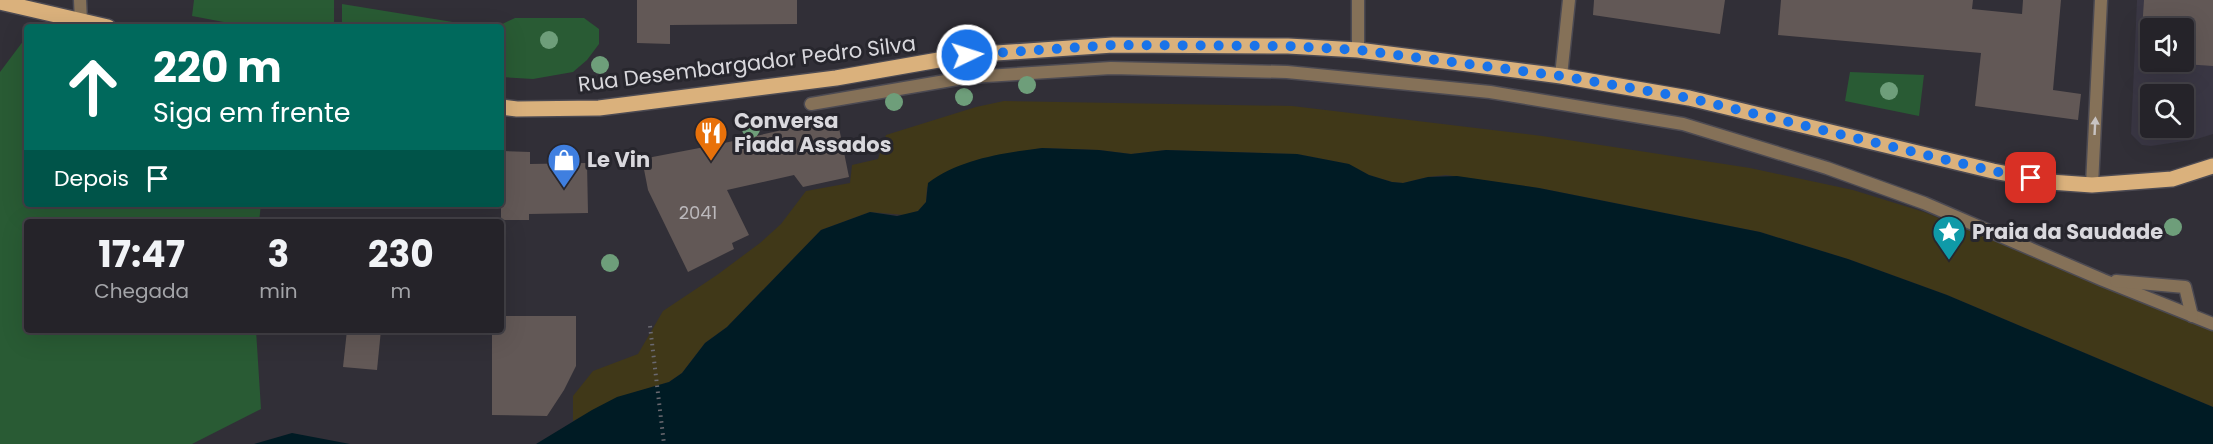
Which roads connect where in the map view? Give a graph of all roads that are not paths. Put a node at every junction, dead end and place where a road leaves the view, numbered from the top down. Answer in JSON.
{"nodes":[{"id":1,"x":80,"y":0,"type":"edge"},
{"id":2,"x":1358,"y":0,"type":"edge"},
{"id":3,"x":1569,"y":0,"type":"edge"},
{"id":4,"x":2101,"y":0,"type":"edge"},
{"id":5,"x":0,"y":2,"type":"edge"},
{"id":6,"x":81,"y":21,"type":"junction"},
{"id":7,"x":94,"y":24,"type":"edge"},
{"id":8,"x":1358,"y":50,"type":"junction"},
{"id":9,"x":1561,"y":76,"type":"junction"},
{"id":10,"x":811,"y":104,"type":"dead end"},
{"id":11,"x":504,"y":107,"type":"edge"},
{"id":12,"x":2213,"y":166,"type":"edge"},
{"id":13,"x":2092,"y":185,"type":"junction"},
{"id":14,"x":2103,"y":280,"type":"junction"},
{"id":15,"x":2192,"y":316,"type":"junction"},
{"id":16,"x":2213,"y":324,"type":"edge"}],
"edges":[{"from":1,"to":6,"type":"street"},
{"from":2,"to":8,"type":"street"},
{"from":3,"to":9,"type":"street"},
{"from":13,"to":4,"type":"street","one_way":true},
{"from":5,"to":6,"type":"main road"},
{"from":6,"to":7,"type":"main road"},
{"from":8,"to":9,"type":"main road","name":"Rua Desembargador Pedro Silva"},
{"from":8,"to":11,"type":"main road","name":"Rua Desembargador Pedro Silva"},
{"from":9,"to":13,"type":"main road","name":"Rua Desembargador Pedro Silva"},
{"from":10,"to":14,"type":"street"},
{"from":12,"to":13,"type":"main road","name":"Rua Desembargador Pedro Silva"},
{"from":14,"to":15,"type":"street"},
{"from":14,"to":15,"type":"street"},
{"from":15,"to":16,"type":"street"}]}
